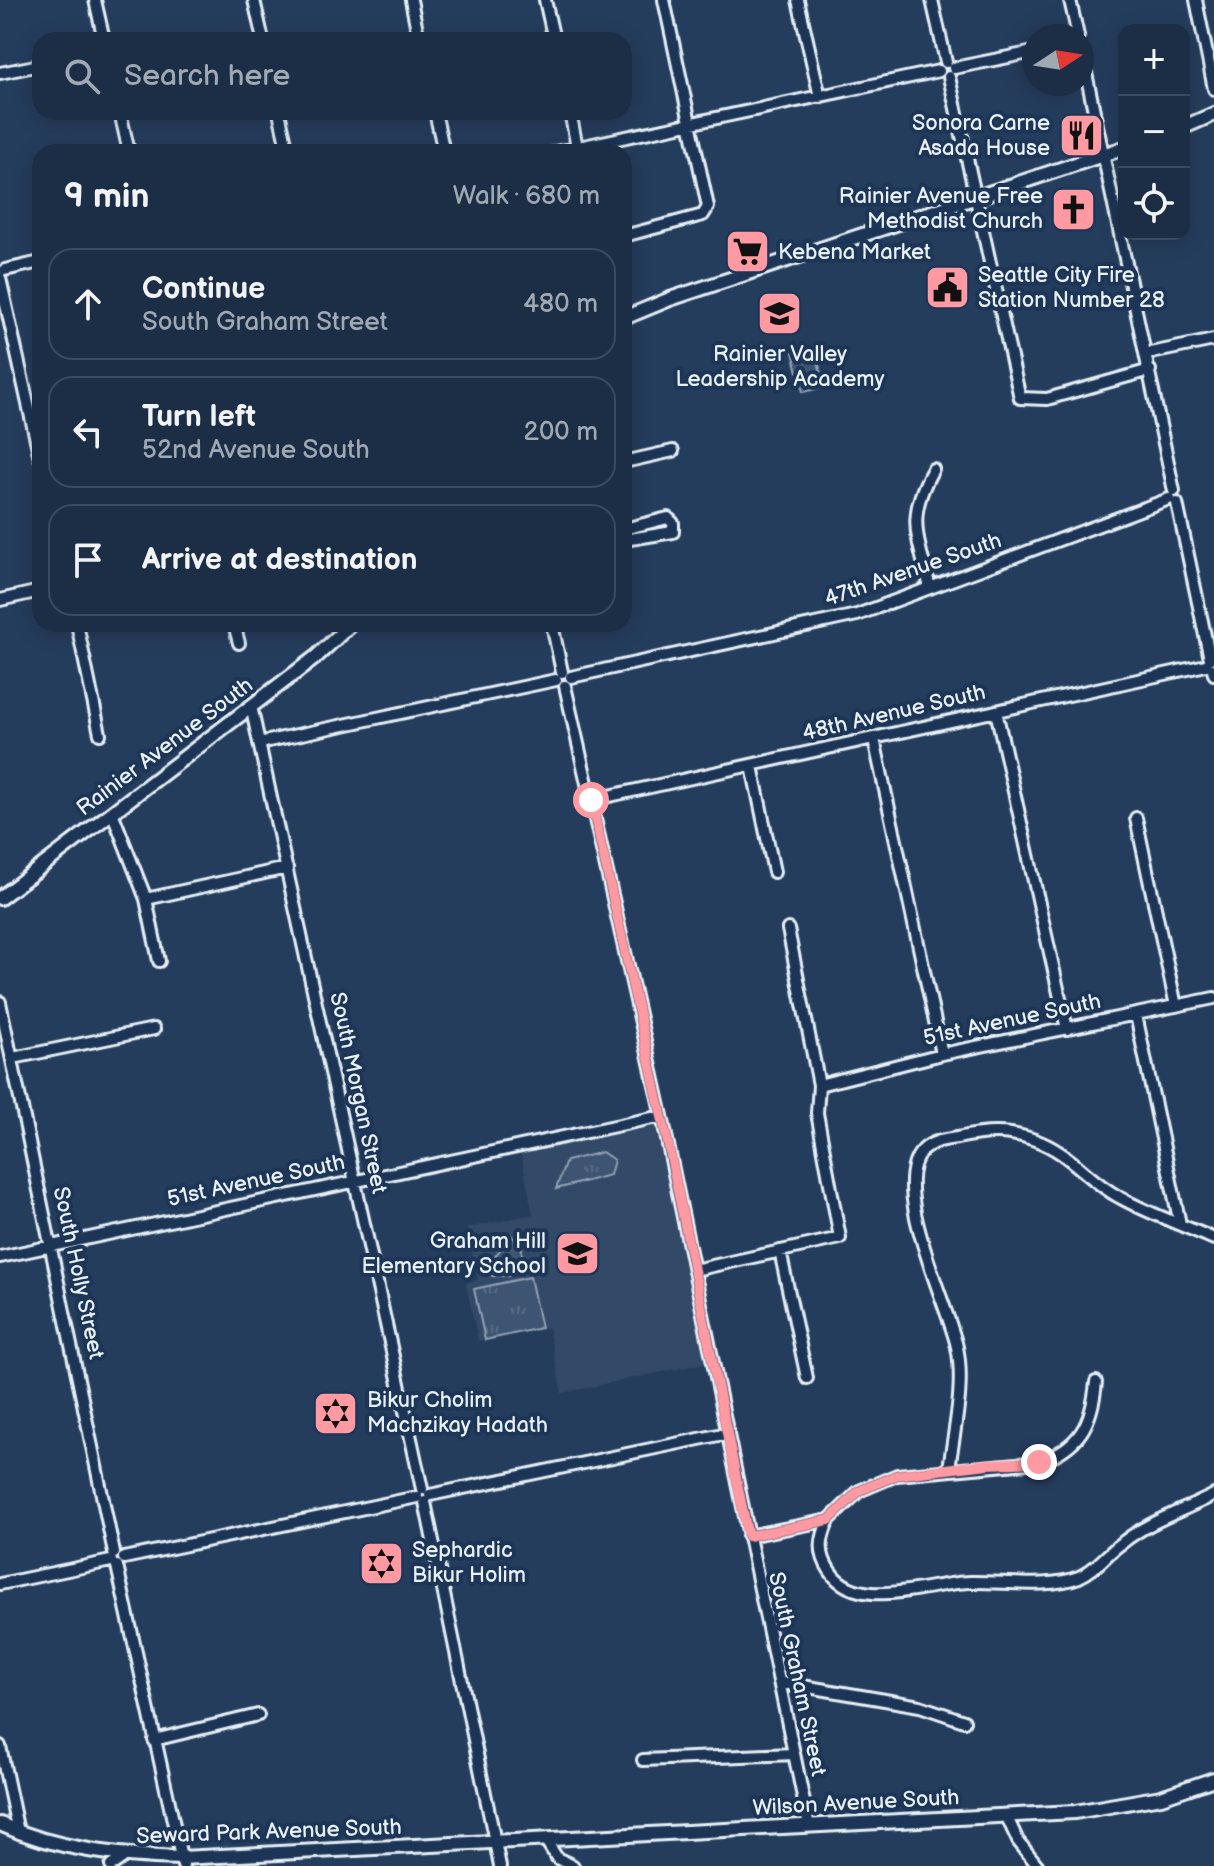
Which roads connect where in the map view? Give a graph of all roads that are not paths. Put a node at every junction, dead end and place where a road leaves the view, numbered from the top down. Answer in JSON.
{"nodes":[{"id":1,"x":95,"y":0,"type":"edge"},
{"id":2,"x":254,"y":0,"type":"edge"},
{"id":3,"x":411,"y":0,"type":"edge"},
{"id":4,"x":545,"y":0,"type":"edge"},
{"id":5,"x":664,"y":0,"type":"edge"},
{"id":6,"x":798,"y":0,"type":"edge"},
{"id":7,"x":932,"y":0,"type":"edge"},
{"id":8,"x":1070,"y":0,"type":"edge"},
{"id":9,"x":1196,"y":0,"type":"edge"},
{"id":10,"x":1075,"y":24,"type":"edge"},
{"id":11,"x":102,"y":32,"type":"edge"},
{"id":12,"x":261,"y":32,"type":"edge"},
{"id":13,"x":417,"y":32,"type":"edge"},
{"id":14,"x":552,"y":32,"type":"edge"},
{"id":15,"x":1022,"y":54,"type":"edge"},
{"id":16,"x":32,"y":67,"type":"edge"},
{"id":17,"x":947,"y":70,"type":"junction"},
{"id":18,"x":0,"y":73,"type":"edge"},
{"id":19,"x":1214,"y":89,"type":"edge"},
{"id":20,"x":1091,"y":96,"type":"edge"},
{"id":21,"x":820,"y":97,"type":"junction"},
{"id":22,"x":1214,"y":114,"type":"edge"},
{"id":23,"x":122,"y":120,"type":"edge"},
{"id":24,"x":281,"y":120,"type":"edge"},
{"id":25,"x":437,"y":120,"type":"edge"},
{"id":26,"x":572,"y":120,"type":"edge"},
{"id":27,"x":690,"y":123,"type":"junction"},
{"id":28,"x":1190,"y":124,"type":"edge"},
{"id":29,"x":127,"y":144,"type":"edge"},
{"id":30,"x":286,"y":144,"type":"edge"},
{"id":31,"x":442,"y":144,"type":"edge"},
{"id":32,"x":577,"y":144,"type":"edge"},
{"id":33,"x":603,"y":144,"type":"edge"},
{"id":34,"x":1118,"y":150,"type":"edge"},
{"id":35,"x":1104,"y":154,"type":"junction"},
{"id":36,"x":975,"y":196,"type":"junction"},
{"id":37,"x":632,"y":234,"type":"edge"},
{"id":38,"x":32,"y":264,"type":"edge"},
{"id":39,"x":1,"y":273,"type":"edge"},
{"id":40,"x":632,"y":315,"type":"edge"},
{"id":41,"x":1214,"y":340,"type":"edge"},
{"id":42,"x":1146,"y":354,"type":"junction"},
{"id":43,"x":1150,"y":370,"type":"junction"},
{"id":44,"x":32,"y":420,"type":"edge"},
{"id":45,"x":673,"y":451,"type":"dead end"},
{"id":46,"x":632,"y":460,"type":"edge"},
{"id":47,"x":933,"y":469,"type":"dead end"},
{"id":48,"x":1173,"y":498,"type":"junction"},
{"id":49,"x":632,"y":527,"type":"edge"},
{"id":50,"x":632,"y":539,"type":"edge"},
{"id":51,"x":930,"y":588,"type":"junction"},
{"id":52,"x":32,"y":593,"type":"edge"},
{"id":53,"x":0,"y":600,"type":"edge"},
{"id":54,"x":79,"y":632,"type":"edge"},
{"id":55,"x":236,"y":632,"type":"edge"},
{"id":56,"x":341,"y":632,"type":"edge"},
{"id":57,"x":554,"y":632,"type":"edge"},
{"id":58,"x":239,"y":643,"type":"dead end"},
{"id":59,"x":1212,"y":666,"type":"edge"},
{"id":60,"x":564,"y":679,"type":"junction"},
{"id":61,"x":251,"y":706,"type":"junction"},
{"id":62,"x":996,"y":711,"type":"junction"},
{"id":63,"x":100,"y":734,"type":"dead end"},
{"id":64,"x":874,"y":739,"type":"junction"},
{"id":65,"x":259,"y":743,"type":"junction"},
{"id":66,"x":752,"y":766,"type":"junction"},
{"id":67,"x":591,"y":800,"type":"junction"},
{"id":68,"x":112,"y":812,"type":"junction"},
{"id":69,"x":1136,"y":818,"type":"dead end"},
{"id":70,"x":287,"y":868,"type":"junction"},
{"id":71,"x":774,"y":872,"type":"dead end"},
{"id":72,"x":0,"y":898,"type":"edge"},
{"id":73,"x":146,"y":899,"type":"junction"},
{"id":74,"x":788,"y":929,"type":"dead end"},
{"id":75,"x":159,"y":961,"type":"dead end"},
{"id":76,"x":1214,"y":998,"type":"edge"},
{"id":77,"x":0,"y":1002,"type":"edge"},
{"id":78,"x":1176,"y":1006,"type":"junction"},
{"id":79,"x":1136,"y":1015,"type":"junction"},
{"id":80,"x":154,"y":1029,"type":"dead end"},
{"id":81,"x":1067,"y":1029,"type":"junction"},
{"id":82,"x":942,"y":1054,"type":"junction"},
{"id":83,"x":13,"y":1058,"type":"junction"},
{"id":84,"x":819,"y":1085,"type":"junction"},
{"id":85,"x":662,"y":1116,"type":"junction"},
{"id":86,"x":356,"y":1181,"type":"junction"},
{"id":87,"x":1180,"y":1224,"type":"junction"},
{"id":88,"x":1214,"y":1239,"type":"edge"},
{"id":89,"x":52,"y":1244,"type":"junction"},
{"id":90,"x":780,"y":1251,"type":"junction"},
{"id":91,"x":0,"y":1257,"type":"edge"},
{"id":92,"x":694,"y":1270,"type":"junction"},
{"id":93,"x":807,"y":1378,"type":"dead end"},
{"id":94,"x":1096,"y":1382,"type":"dead end"},
{"id":95,"x":728,"y":1433,"type":"junction"},
{"id":96,"x":949,"y":1469,"type":"junction"},
{"id":97,"x":1214,"y":1495,"type":"edge"},
{"id":98,"x":423,"y":1496,"type":"junction"},
{"id":99,"x":829,"y":1520,"type":"junction"},
{"id":100,"x":748,"y":1536,"type":"junction"},
{"id":101,"x":117,"y":1559,"type":"junction"},
{"id":102,"x":0,"y":1584,"type":"edge"},
{"id":103,"x":779,"y":1682,"type":"junction"},
{"id":104,"x":258,"y":1715,"type":"dead end"},
{"id":105,"x":964,"y":1721,"type":"dead end"},
{"id":106,"x":154,"y":1740,"type":"junction"},
{"id":107,"x":0,"y":1746,"type":"edge"},
{"id":108,"x":794,"y":1754,"type":"junction"},
{"id":109,"x":643,"y":1760,"type":"dead end"},
{"id":110,"x":1214,"y":1779,"type":"edge"},
{"id":111,"x":1006,"y":1815,"type":"junction"},
{"id":112,"x":0,"y":1824,"type":"edge"},
{"id":113,"x":809,"y":1826,"type":"junction"},
{"id":114,"x":18,"y":1832,"type":"junction"},
{"id":115,"x":545,"y":1839,"type":"junction"},
{"id":116,"x":495,"y":1842,"type":"junction"},
{"id":117,"x":125,"y":1856,"type":"junction"},
{"id":118,"x":182,"y":1862,"type":"edge"},
{"id":119,"x":111,"y":1866,"type":"edge"},
{"id":120,"x":500,"y":1866,"type":"edge"},
{"id":121,"x":573,"y":1866,"type":"edge"},
{"id":122,"x":1038,"y":1866,"type":"edge"}],
"edges":[{"from":1,"to":11,"type":"street"},
{"from":2,"to":12,"type":"street"},
{"from":3,"to":13,"type":"street"},
{"from":4,"to":14,"type":"street"},
{"from":5,"to":27,"type":"street"},
{"from":6,"to":21,"type":"street"},
{"from":7,"to":17,"type":"street"},
{"from":8,"to":10,"type":"street"},
{"from":9,"to":19,"type":"street"},
{"from":15,"to":17,"type":"street"},
{"from":16,"to":18,"type":"street"},
{"from":17,"to":21,"type":"street"},
{"from":17,"to":36,"type":"street"},
{"from":20,"to":35,"type":"street"},
{"from":21,"to":27,"type":"street"},
{"from":22,"to":28,"type":"main road"},
{"from":23,"to":29,"type":"street"},
{"from":24,"to":30,"type":"street"},
{"from":25,"to":31,"type":"street"},
{"from":26,"to":32,"type":"street"},
{"from":27,"to":33,"type":"street"},
{"from":27,"to":37,"type":"street"},
{"from":34,"to":35,"type":"main road"},
{"from":35,"to":36,"type":"main road"},
{"from":35,"to":42,"type":"street"},
{"from":36,"to":40,"type":"main road"},
{"from":36,"to":43,"type":"street"},
{"from":38,"to":39,"type":"street"},
{"from":39,"to":44,"type":"street"},
{"from":41,"to":42,"type":"street"},
{"from":42,"to":43,"type":"street"},
{"from":43,"to":48,"type":"street"},
{"from":45,"to":46,"type":"street"},
{"from":47,"to":51,"type":"street"},
{"from":48,"to":51,"type":"street","name":"47th Avenue South"},
{"from":48,"to":59,"type":"street"},
{"from":49,"to":50,"type":"street"},
{"from":51,"to":60,"type":"street","name":"47th Avenue South"},
{"from":52,"to":53,"type":"street"},
{"from":54,"to":63,"type":"street"},
{"from":55,"to":58,"type":"street"},
{"from":56,"to":61,"type":"main road","name":"Rainier Avenue South"},
{"from":57,"to":60,"type":"street","name":"South Graham Street"},
{"from":59,"to":62,"type":"street","name":"48th Avenue South"},
{"from":60,"to":65,"type":"street","name":"47th Avenue South"},
{"from":60,"to":67,"type":"street","name":"South Graham Street"},
{"from":61,"to":65,"type":"street","name":"South Morgan Street"},
{"from":61,"to":68,"type":"main road","name":"Rainier Avenue South"},
{"from":62,"to":64,"type":"street","name":"48th Avenue South"},
{"from":62,"to":81,"type":"street"},
{"from":64,"to":66,"type":"street","name":"48th Avenue South"},
{"from":64,"to":82,"type":"street"},
{"from":65,"to":70,"type":"street","name":"South Morgan Street"},
{"from":66,"to":67,"type":"street","name":"48th Avenue South"},
{"from":66,"to":71,"type":"street"},
{"from":67,"to":85,"type":"street","name":"South Graham Street"},
{"from":68,"to":72,"type":"main road","name":"Rainier Avenue South"},
{"from":68,"to":73,"type":"street"},
{"from":69,"to":78,"type":"street"},
{"from":70,"to":73,"type":"street"},
{"from":70,"to":86,"type":"street","name":"South Morgan Street"},
{"from":73,"to":75,"type":"street"},
{"from":74,"to":84,"type":"street"},
{"from":76,"to":78,"type":"street","name":"51st Avenue South"},
{"from":77,"to":83,"type":"street","name":"South Holly Street"},
{"from":78,"to":79,"type":"street","name":"51st Avenue South"},
{"from":79,"to":81,"type":"street","name":"51st Avenue South"},
{"from":79,"to":87,"type":"street"},
{"from":80,"to":83,"type":"street"},
{"from":81,"to":82,"type":"street","name":"51st Avenue South"},
{"from":82,"to":84,"type":"street","name":"51st Avenue South"},
{"from":83,"to":89,"type":"street","name":"South Holly Street"},
{"from":84,"to":90,"type":"street"},
{"from":85,"to":86,"type":"street","name":"51st Avenue South"},
{"from":85,"to":92,"type":"street","name":"South Graham Street"},
{"from":86,"to":89,"type":"street","name":"51st Avenue South"},
{"from":86,"to":98,"type":"street","name":"South Morgan Street"},
{"from":87,"to":88,"type":"street"},
{"from":87,"to":96,"type":"street"},
{"from":89,"to":91,"type":"street","name":"51st Avenue South"},
{"from":89,"to":101,"type":"street","name":"South Holly Street"},
{"from":90,"to":92,"type":"street"},
{"from":90,"to":93,"type":"street"},
{"from":92,"to":95,"type":"street","name":"South Graham Street"},
{"from":94,"to":96,"type":"street"},
{"from":95,"to":98,"type":"street"},
{"from":95,"to":100,"type":"street","name":"South Graham Street"},
{"from":96,"to":99,"type":"street"},
{"from":97,"to":99,"type":"street"},
{"from":98,"to":101,"type":"street"},
{"from":98,"to":116,"type":"street","name":"South Morgan Street"},
{"from":99,"to":100,"type":"street"},
{"from":100,"to":103,"type":"street","name":"South Graham Street"},
{"from":101,"to":102,"type":"street"},
{"from":101,"to":106,"type":"street","name":"South Holly Street"},
{"from":103,"to":105,"type":"street"},
{"from":103,"to":108,"type":"street","name":"South Graham Street"},
{"from":104,"to":106,"type":"street"},
{"from":106,"to":118,"type":"street","name":"South Holly Street"},
{"from":107,"to":114,"type":"street"},
{"from":108,"to":109,"type":"street"},
{"from":108,"to":113,"type":"street","name":"South Graham Street"},
{"from":110,"to":111,"type":"main road","name":"Wilson Avenue South"},
{"from":111,"to":113,"type":"main road","name":"Wilson Avenue South"},
{"from":111,"to":122,"type":"street"},
{"from":112,"to":114,"type":"main road","name":"Seward Park Avenue South"},
{"from":113,"to":115,"type":"main road","name":"Wilson Avenue South"},
{"from":114,"to":117,"type":"main road","name":"Seward Park Avenue South"},
{"from":115,"to":116,"type":"main road","name":"Wilson Avenue South"},
{"from":115,"to":121,"type":"street"},
{"from":116,"to":118,"type":"main road","name":"Seward Park Avenue South"},
{"from":116,"to":120,"type":"street","name":"South Morgan Street"},
{"from":117,"to":118,"type":"main road","name":"Seward Park Avenue South"},
{"from":117,"to":119,"type":"street"}]}
